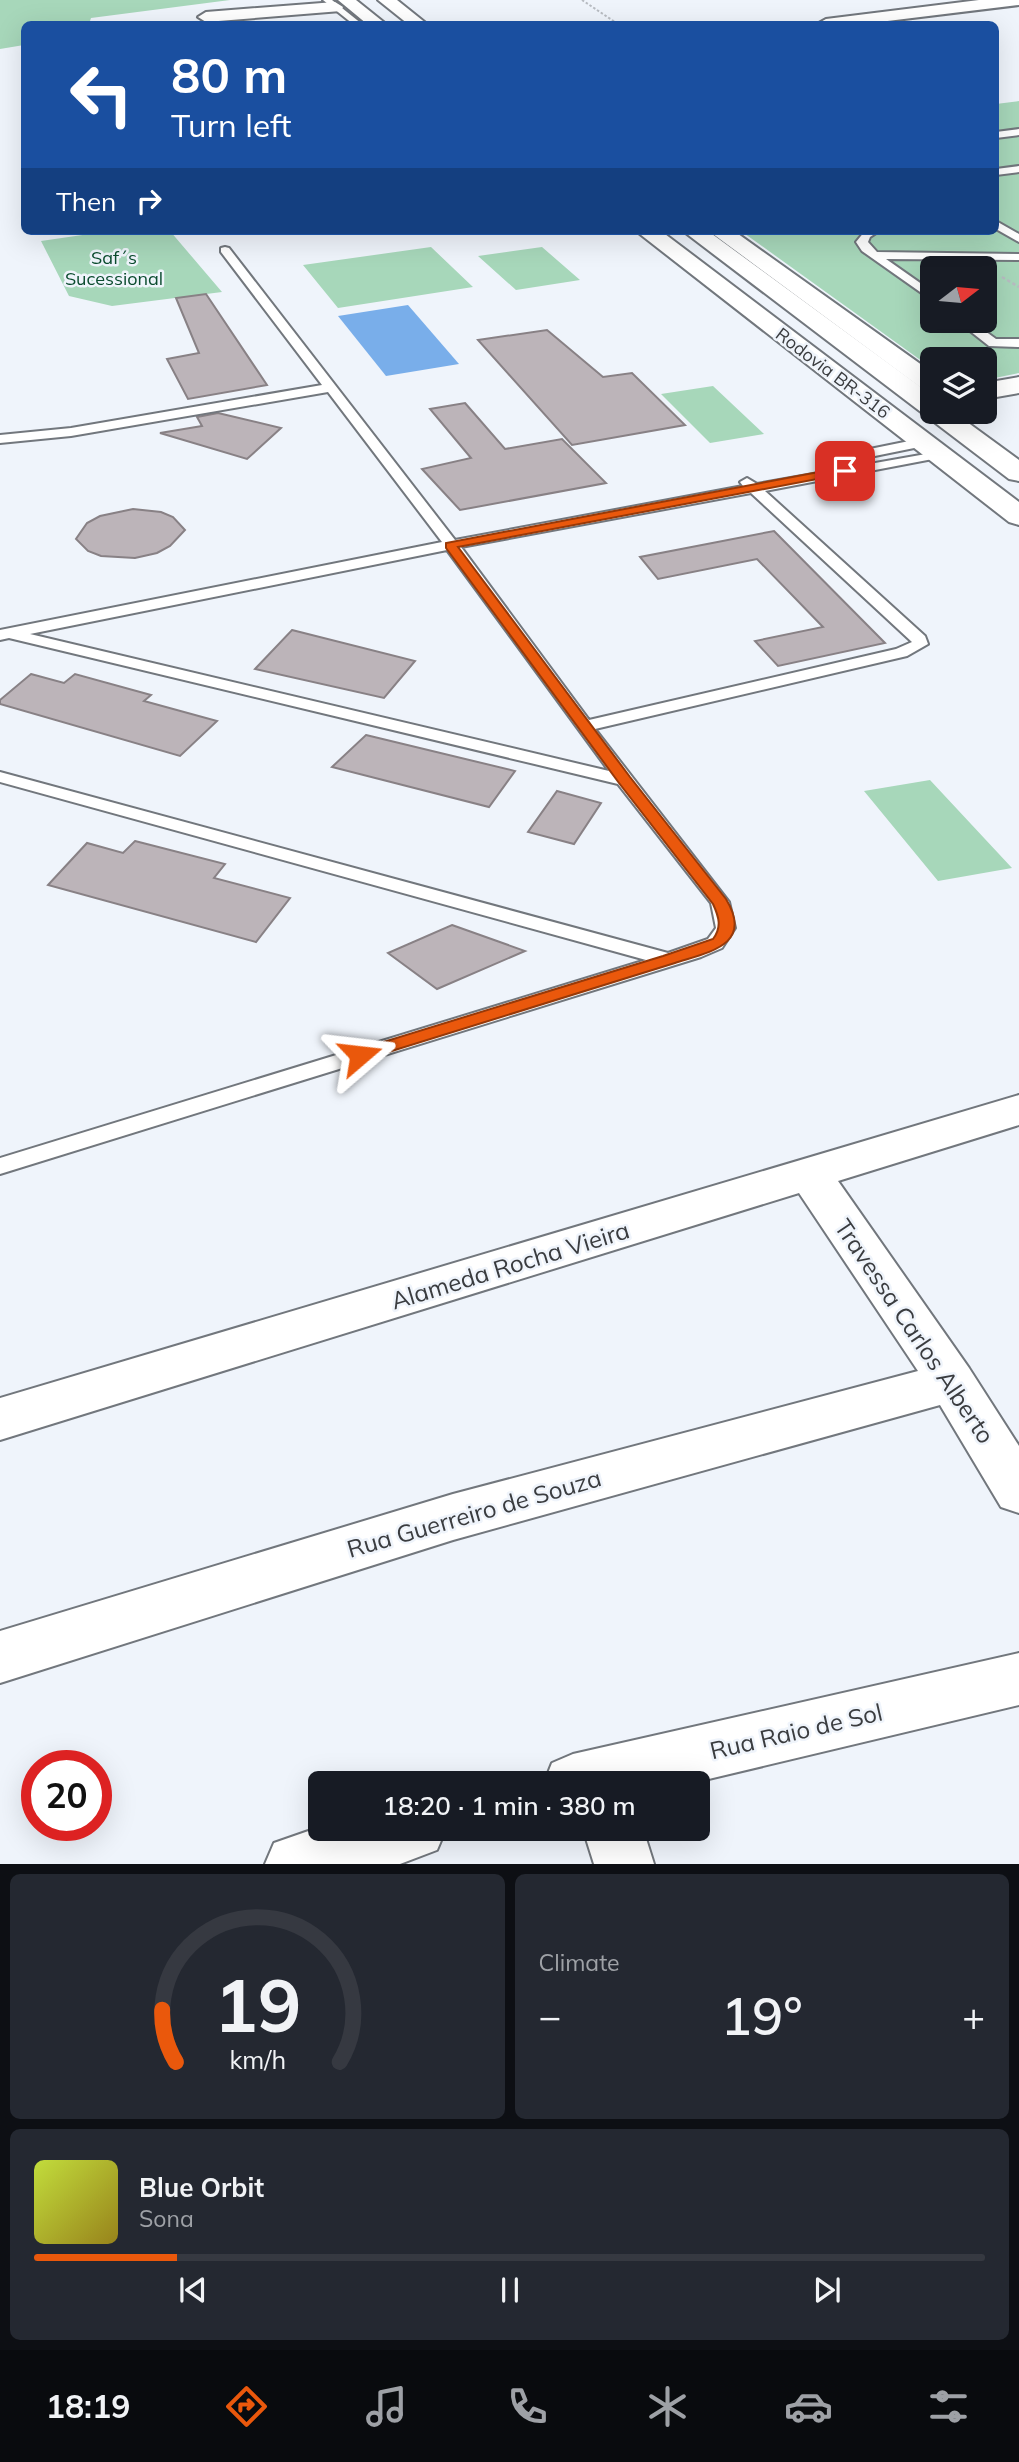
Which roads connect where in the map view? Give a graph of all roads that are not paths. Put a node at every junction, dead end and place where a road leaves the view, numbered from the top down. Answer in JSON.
{"nodes":[{"id":1,"x":386,"y":0,"type":"edge"},
{"id":2,"x":1019,"y":1,"type":"edge"},
{"id":3,"x":336,"y":2,"type":"edge"},
{"id":4,"x":206,"y":17,"type":"dead end"},
{"id":5,"x":355,"y":21,"type":"edge"},
{"id":6,"x":371,"y":21,"type":"edge"},
{"id":7,"x":414,"y":21,"type":"edge"},
{"id":8,"x":852,"y":21,"type":"edge"},
{"id":9,"x":1019,"y":132,"type":"edge"},
{"id":10,"x":999,"y":135,"type":"edge"},
{"id":11,"x":1019,"y":169,"type":"edge"},
{"id":12,"x":999,"y":172,"type":"edge"},
{"id":13,"x":999,"y":226,"type":"edge"},
{"id":14,"x":652,"y":235,"type":"edge"},
{"id":15,"x":700,"y":235,"type":"edge"},
{"id":16,"x":725,"y":235,"type":"edge"},
{"id":17,"x":865,"y":235,"type":"edge"},
{"id":18,"x":1019,"y":239,"type":"edge"},
{"id":19,"x":225,"y":250,"type":"dead end"},
{"id":20,"x":875,"y":256,"type":"junction"},
{"id":21,"x":1019,"y":257,"type":"edge"},
{"id":22,"x":920,"y":289,"type":"edge"},
{"id":23,"x":980,"y":333,"type":"edge"},
{"id":24,"x":1019,"y":343,"type":"edge"},
{"id":25,"x":1019,"y":385,"type":"edge"},
{"id":26,"x":330,"y":388,"type":"junction"},
{"id":27,"x":997,"y":389,"type":"edge"},
{"id":28,"x":920,"y":393,"type":"edge"},
{"id":29,"x":920,"y":394,"type":"edge"},
{"id":30,"x":958,"y":424,"type":"edge"},
{"id":31,"x":0,"y":439,"type":"edge"},
{"id":32,"x":931,"y":448,"type":"junction"},
{"id":33,"x":1019,"y":473,"type":"edge"},
{"id":34,"x":748,"y":482,"type":"junction"},
{"id":35,"x":1019,"y":516,"type":"edge"},
{"id":36,"x":447,"y":540,"type":"junction"},
{"id":37,"x":2,"y":630,"type":"edge"},
{"id":38,"x":585,"y":726,"type":"junction"},
{"id":39,"x":0,"y":777,"type":"edge"},
{"id":40,"x":625,"y":780,"type":"junction"},
{"id":41,"x":669,"y":960,"type":"junction"},
{"id":42,"x":1019,"y":1110,"type":"edge"},
{"id":43,"x":0,"y":1166,"type":"edge"},
{"id":44,"x":809,"y":1173,"type":"junction"},
{"id":45,"x":952,"y":1382,"type":"junction"},
{"id":46,"x":0,"y":1419,"type":"edge"},
{"id":47,"x":1019,"y":1491,"type":"edge"},
{"id":48,"x":0,"y":1657,"type":"edge"},
{"id":49,"x":1019,"y":1679,"type":"edge"},
{"id":50,"x":677,"y":1771,"type":"edge"},
{"id":51,"x":375,"y":1841,"type":"edge"},
{"id":52,"x":615,"y":1841,"type":"edge"},
{"id":53,"x":295,"y":1864,"type":"edge"},
{"id":54,"x":624,"y":1864,"type":"edge"}],
"edges":[{"from":1,"to":7,"type":"main road"},
{"from":2,"to":8,"type":"main road"},
{"from":3,"to":4,"type":"main road"},
{"from":3,"to":5,"type":"lane"},
{"from":3,"to":6,"type":"main road"},
{"from":9,"to":10,"type":"lane"},
{"from":11,"to":12,"type":"lane"},
{"from":13,"to":18,"type":"lane"},
{"from":14,"to":32,"type":"main road","name":"Rodovia BR-316"},
{"from":15,"to":29,"type":"main road","name":"Rodovia BR-316"},
{"from":16,"to":28,"type":"main road"},
{"from":17,"to":20,"type":"lane"},
{"from":19,"to":26,"type":"lane"},
{"from":20,"to":21,"type":"lane"},
{"from":20,"to":22,"type":"lane"},
{"from":23,"to":24,"type":"lane"},
{"from":25,"to":27,"type":"main road"},
{"from":26,"to":31,"type":"lane"},
{"from":26,"to":36,"type":"lane"},
{"from":30,"to":33,"type":"main road","name":"Rodovia BR-316"},
{"from":32,"to":34,"type":"lane"},
{"from":32,"to":35,"type":"main road","name":"Rodovia BR-316"},
{"from":34,"to":36,"type":"lane"},
{"from":34,"to":38,"type":"lane"},
{"from":36,"to":37,"type":"lane"},
{"from":36,"to":38,"type":"lane"},
{"from":37,"to":40,"type":"lane"},
{"from":38,"to":40,"type":"lane"},
{"from":39,"to":41,"type":"lane"},
{"from":40,"to":41,"type":"lane"},
{"from":41,"to":43,"type":"lane"},
{"from":42,"to":44,"type":"main road","name":"Alameda Rocha Vieira"},
{"from":44,"to":45,"type":"main road","name":"Travessa Carlos Alberto"},
{"from":44,"to":46,"type":"main road","name":"Alameda Rocha Vieira"},
{"from":45,"to":47,"type":"main road","name":"Travessa Carlos Alberto"},
{"from":45,"to":48,"type":"main road","name":"Rua Guerreiro de Souza"},
{"from":49,"to":50,"type":"main road","name":"Rua Raio de Sol"},
{"from":51,"to":53,"type":"main road"},
{"from":52,"to":54,"type":"main road"}]}
